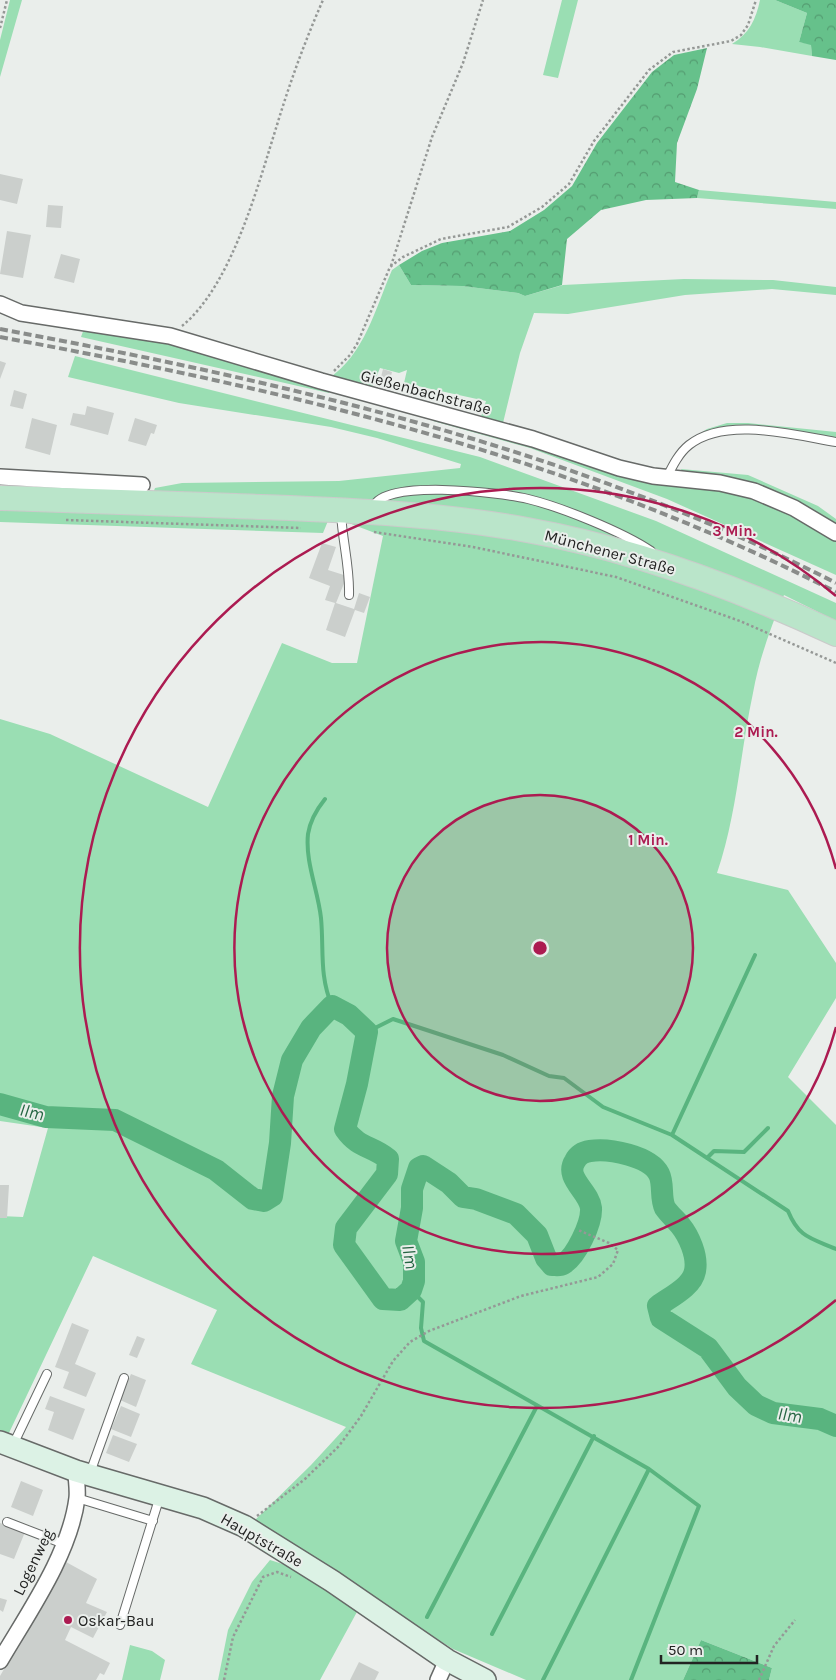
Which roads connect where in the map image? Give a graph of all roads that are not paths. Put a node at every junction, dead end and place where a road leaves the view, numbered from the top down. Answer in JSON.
{"nodes":[{"id":1,"x":0,"y":304,"type":"edge"},
{"id":2,"x":836,"y":442,"type":"edge"},
{"id":3,"x":0,"y":477,"type":"edge"},
{"id":4,"x":667,"y":477,"type":"junction"},
{"id":5,"x":142,"y":485,"type":"dead end"},
{"id":6,"x":0,"y":498,"type":"edge"},
{"id":7,"x":341,"y":510,"type":"junction"},
{"id":8,"x":373,"y":522,"type":"junction"},
{"id":9,"x":836,"y":533,"type":"edge"},
{"id":10,"x":652,"y":562,"type":"junction"},
{"id":11,"x":349,"y":595,"type":"dead end"},
{"id":12,"x":836,"y":634,"type":"edge"},
{"id":13,"x":48,"y":1374,"type":"dead end"},
{"id":14,"x":124,"y":1378,"type":"dead end"},
{"id":15,"x":6,"y":1445,"type":"edge"},
{"id":16,"x":83,"y":1473,"type":"junction"},
{"id":17,"x":161,"y":1494,"type":"junction"},
{"id":18,"x":77,"y":1498,"type":"junction"},
{"id":19,"x":153,"y":1521,"type":"junction"},
{"id":20,"x":7,"y":1522,"type":"dead end"},
{"id":21,"x":64,"y":1544,"type":"junction"},
{"id":22,"x":120,"y":1626,"type":"dead end"},
{"id":23,"x":4,"y":1644,"type":"edge"},
{"id":24,"x":447,"y":1660,"type":"junction"},
{"id":25,"x":0,"y":1661,"type":"edge"},
{"id":26,"x":438,"y":1680,"type":"edge"},
{"id":27,"x":485,"y":1680,"type":"edge"}],
"edges":[{"from":1,"to":4,"type":"street","name":"Gießenbachstraße"},
{"from":2,"to":4,"type":"lane"},
{"from":3,"to":5,"type":"street"},
{"from":4,"to":9,"type":"street","name":"Gießenbachstraße"},
{"from":6,"to":7,"type":"main road","name":"Münchener Straße"},
{"from":7,"to":8,"type":"main road","name":"Münchener Straße"},
{"from":7,"to":11,"type":"lane"},
{"from":8,"to":10,"type":"main road","name":"Münchener Straße"},
{"from":8,"to":10,"type":"lane"},
{"from":10,"to":12,"type":"main road","name":"Münchener Straße"},
{"from":13,"to":15,"type":"lane"},
{"from":14,"to":16,"type":"lane"},
{"from":15,"to":16,"type":"street","name":"Hauptstraße"},
{"from":16,"to":17,"type":"street","name":"Hauptstraße"},
{"from":16,"to":18,"type":"street","name":"Logenweg"},
{"from":17,"to":19,"type":"lane"},
{"from":17,"to":24,"type":"street","name":"Hauptstraße"},
{"from":18,"to":19,"type":"lane"},
{"from":18,"to":21,"type":"street","name":"Logenweg"},
{"from":19,"to":22,"type":"lane"},
{"from":20,"to":21,"type":"lane"},
{"from":21,"to":23,"type":"street","name":"Logenweg"},
{"from":23,"to":25,"type":"street","name":"Logenweg"},
{"from":24,"to":26,"type":"street"},
{"from":24,"to":27,"type":"street","name":"Hauptstraße"}]}
